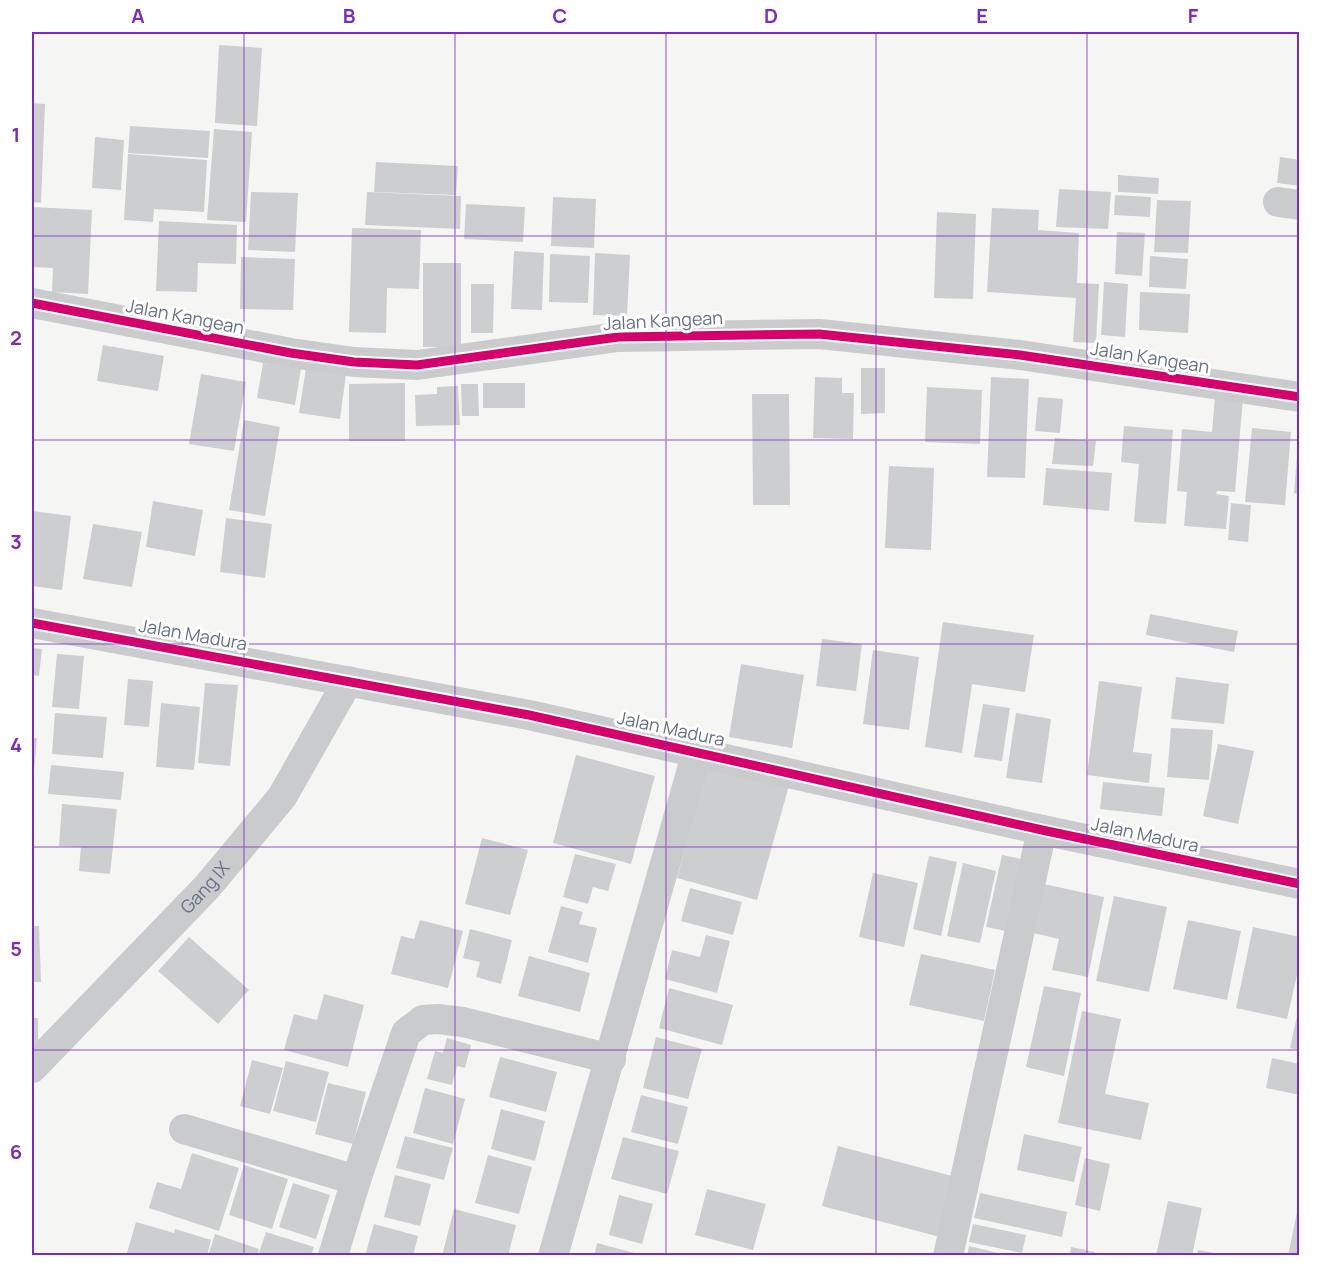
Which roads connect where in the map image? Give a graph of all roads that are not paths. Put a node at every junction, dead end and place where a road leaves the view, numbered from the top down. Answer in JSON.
{"nodes":[{"id":1,"x":32,"y":303,"type":"edge"},
{"id":2,"x":1299,"y":397,"type":"edge"},
{"id":3,"x":32,"y":623,"type":"edge"},
{"id":4,"x":348,"y":681,"type":"junction"},
{"id":5,"x":697,"y":752,"type":"junction"},
{"id":6,"x":1042,"y":830,"type":"junction"},
{"id":7,"x":1299,"y":884,"type":"edge"},
{"id":8,"x":610,"y":1059,"type":"junction"},
{"id":9,"x":32,"y":1068,"type":"edge"},
{"id":10,"x":184,"y":1129,"type":"dead end"},
{"id":11,"x":356,"y":1180,"type":"junction"},
{"id":12,"x":333,"y":1256,"type":"edge"},
{"id":13,"x":553,"y":1256,"type":"edge"},
{"id":14,"x":948,"y":1256,"type":"edge"}],
"edges":[{"from":1,"to":2,"type":"street","name":"Jalan Kangean"},
{"from":3,"to":4,"type":"street","name":"Jalan Madura"},
{"from":4,"to":5,"type":"street","name":"Jalan Madura"},
{"from":4,"to":9,"type":"street","name":"Gang IX"},
{"from":5,"to":6,"type":"street","name":"Jalan Madura"},
{"from":5,"to":8,"type":"street"},
{"from":6,"to":7,"type":"street","name":"Jalan Madura"},
{"from":6,"to":14,"type":"street"},
{"from":8,"to":11,"type":"street"},
{"from":8,"to":13,"type":"street"},
{"from":10,"to":11,"type":"street"},
{"from":11,"to":12,"type":"street"}]}
